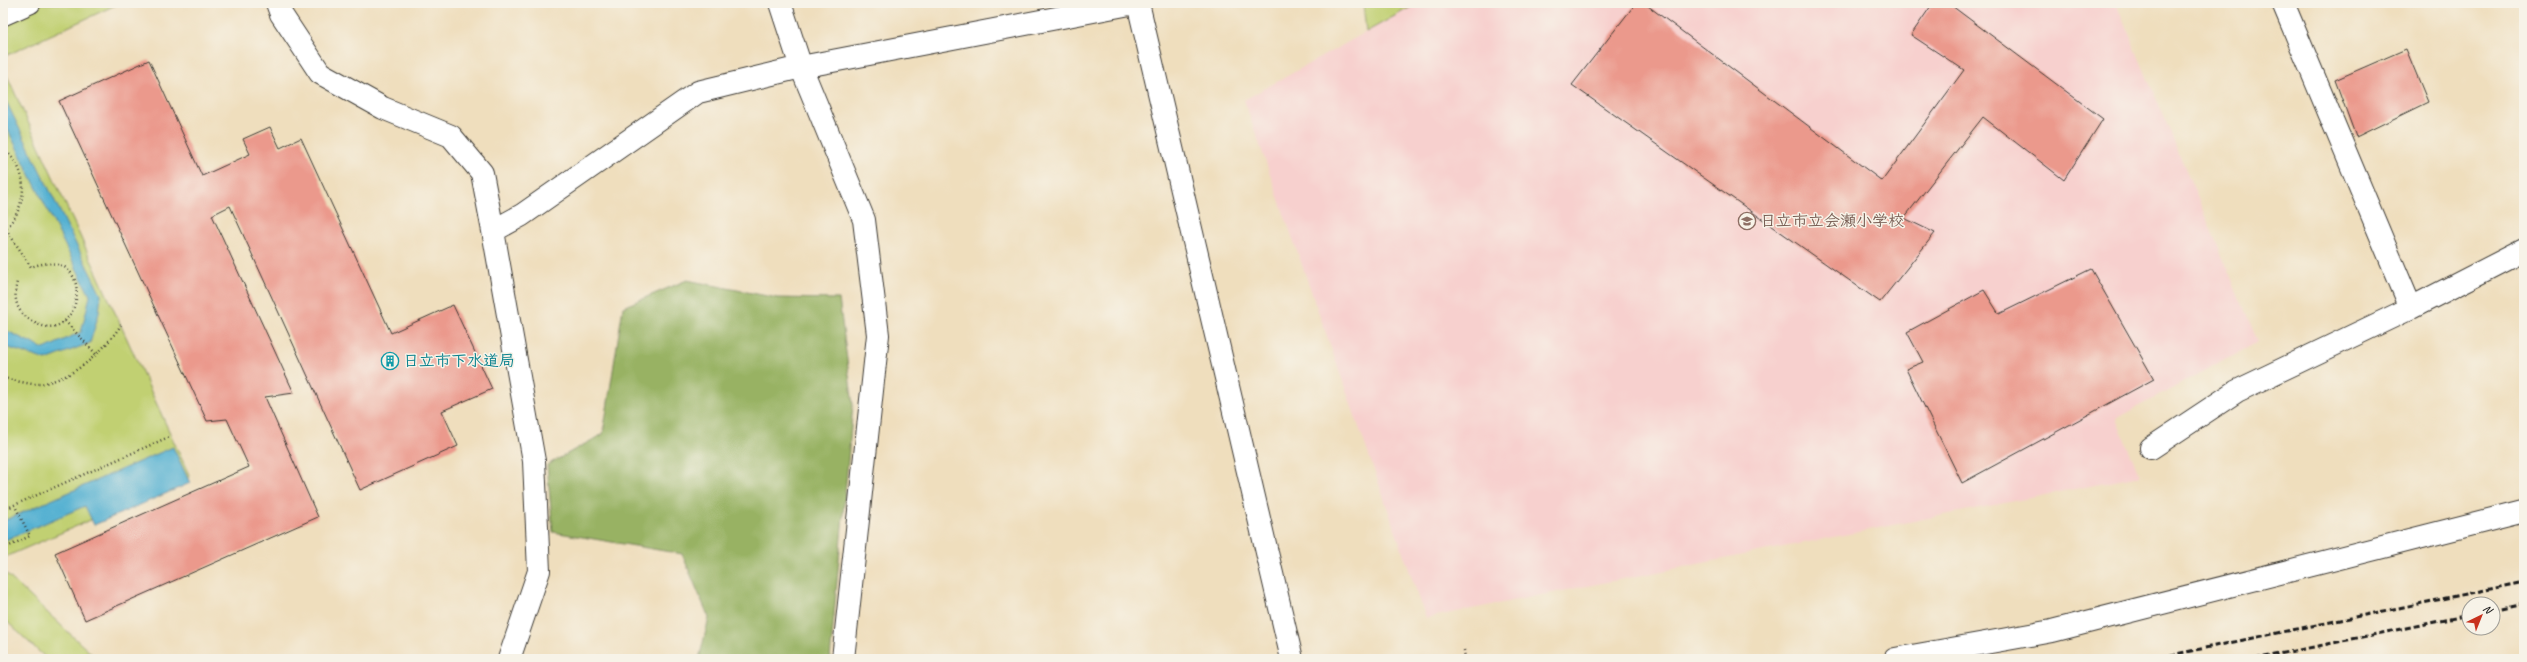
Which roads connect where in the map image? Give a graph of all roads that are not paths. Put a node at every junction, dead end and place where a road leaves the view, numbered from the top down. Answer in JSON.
{"nodes":[{"id":1,"x":30,"y":3,"type":"edge"},
{"id":2,"x":277,"y":3,"type":"edge"},
{"id":3,"x":780,"y":3,"type":"edge"},
{"id":4,"x":1136,"y":3,"type":"edge"},
{"id":5,"x":2283,"y":3,"type":"edge"},
{"id":6,"x":3,"y":15,"type":"edge"},
{"id":7,"x":801,"y":67,"type":"junction"},
{"id":8,"x":492,"y":231,"type":"junction"},
{"id":9,"x":2524,"y":250,"type":"edge"},
{"id":10,"x":2411,"y":308,"type":"junction"},
{"id":11,"x":2151,"y":448,"type":"dead end"},
{"id":12,"x":2524,"y":511,"type":"edge"},
{"id":13,"x":509,"y":659,"type":"edge"},
{"id":14,"x":844,"y":659,"type":"edge"},
{"id":15,"x":1292,"y":659,"type":"edge"},
{"id":16,"x":1895,"y":659,"type":"edge"}],
"edges":[{"from":1,"to":6,"type":"lane"},
{"from":2,"to":8,"type":"street"},
{"from":3,"to":7,"type":"street"},
{"from":4,"to":7,"type":"street"},
{"from":4,"to":15,"type":"street"},
{"from":5,"to":10,"type":"street"},
{"from":7,"to":8,"type":"street"},
{"from":7,"to":14,"type":"street"},
{"from":8,"to":13,"type":"street"},
{"from":9,"to":10,"type":"street"},
{"from":10,"to":11,"type":"street"},
{"from":12,"to":16,"type":"street"}]}
